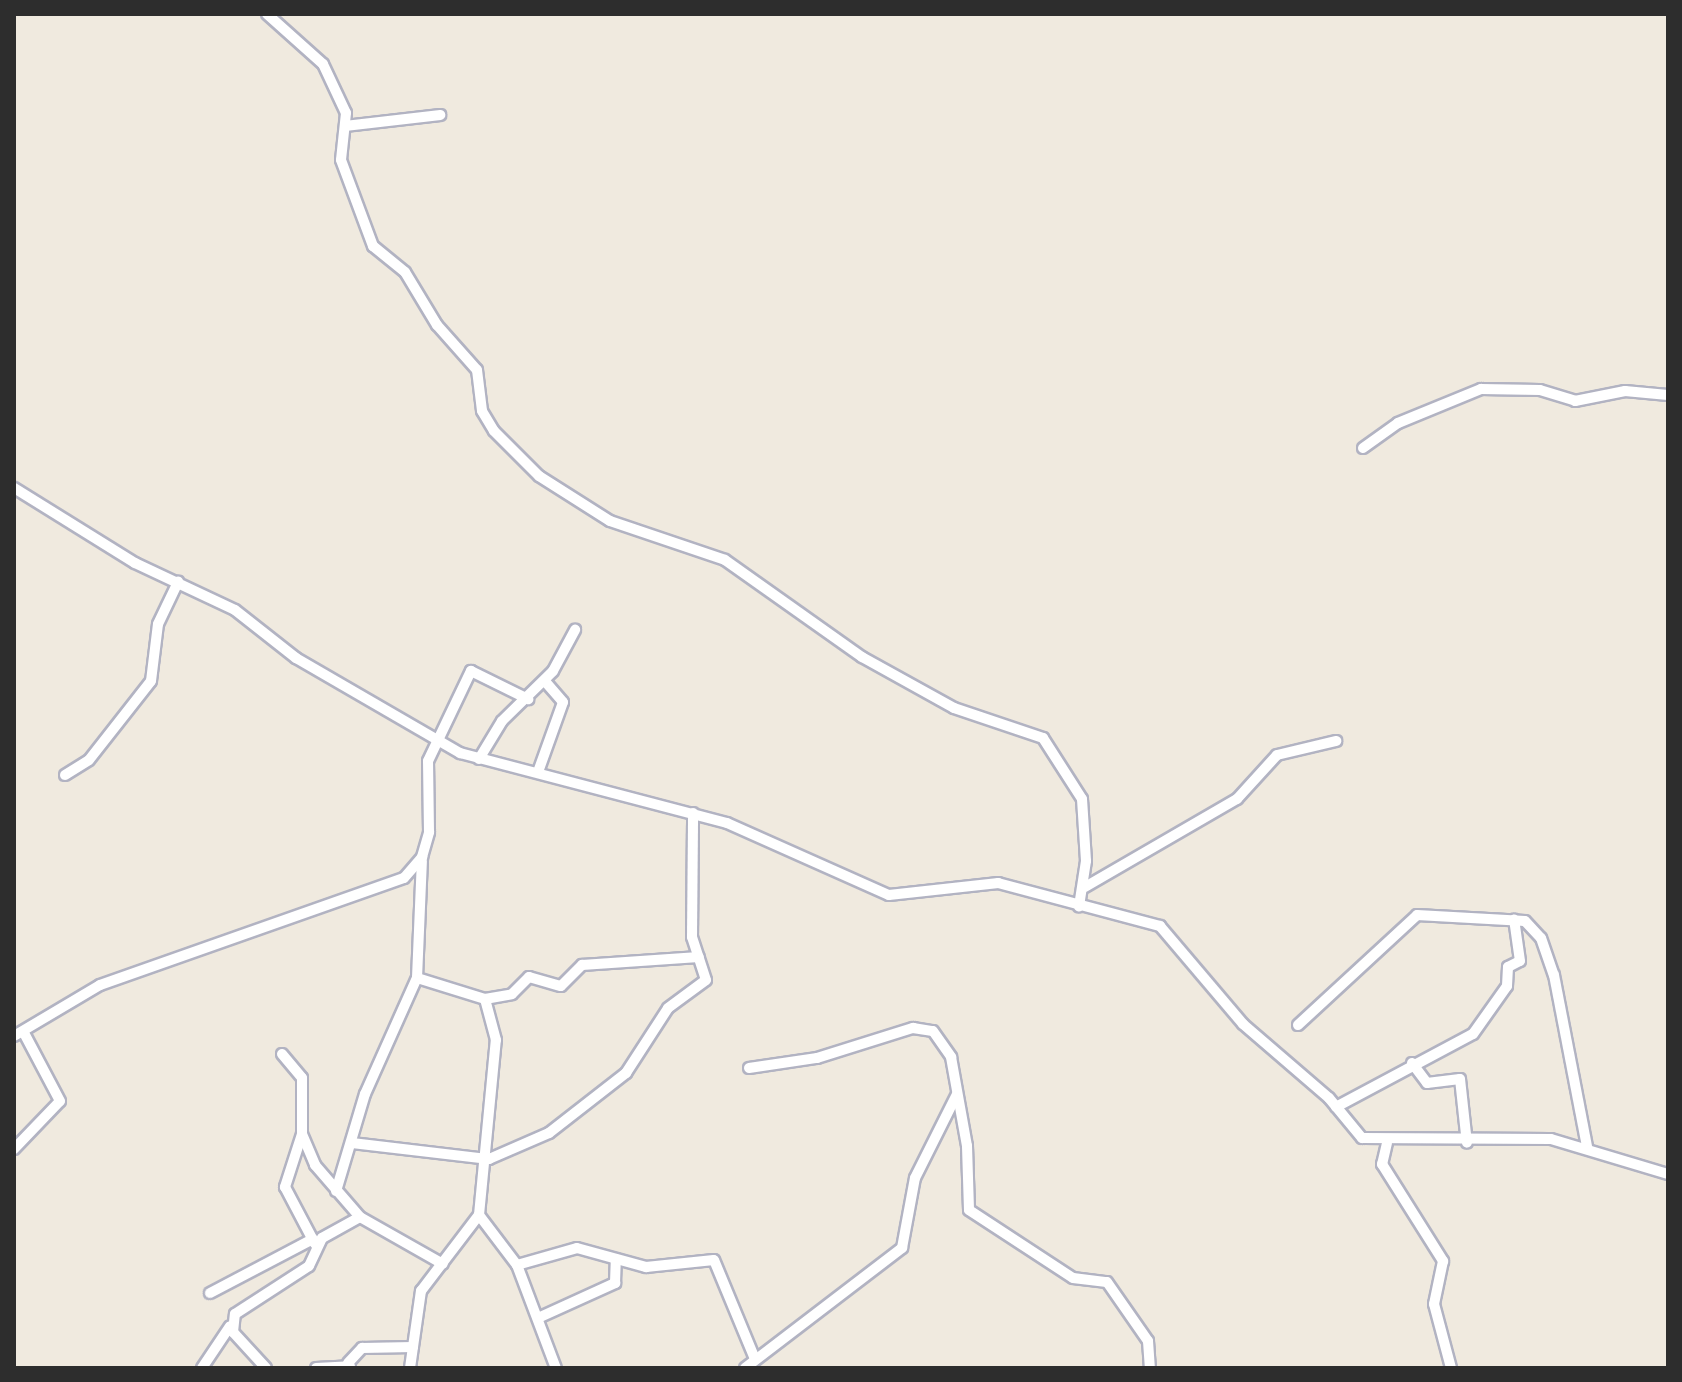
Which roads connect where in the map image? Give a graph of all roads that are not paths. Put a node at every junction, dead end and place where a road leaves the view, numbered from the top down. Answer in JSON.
{"nodes":[{"id":1,"x":267,"y":14,"type":"edge"},
{"id":2,"x":440,"y":115,"type":"dead end"},
{"id":3,"x":345,"y":126,"type":"junction"},
{"id":4,"x":1668,"y":395,"type":"edge"},
{"id":5,"x":1363,"y":448,"type":"dead end"},
{"id":6,"x":14,"y":488,"type":"edge"},
{"id":7,"x":178,"y":582,"type":"junction"},
{"id":8,"x":575,"y":630,"type":"dead end"},
{"id":9,"x":545,"y":681,"type":"junction"},
{"id":10,"x":528,"y":699,"type":"junction"},
{"id":11,"x":1336,"y":741,"type":"dead end"},
{"id":12,"x":437,"y":744,"type":"junction"},
{"id":13,"x":479,"y":759,"type":"junction"},
{"id":14,"x":538,"y":772,"type":"junction"},
{"id":15,"x":65,"y":775,"type":"dead end"},
{"id":16,"x":693,"y":813,"type":"junction"},
{"id":17,"x":422,"y":857,"type":"junction"},
{"id":18,"x":1085,"y":887,"type":"junction"},
{"id":19,"x":1079,"y":906,"type":"junction"},
{"id":20,"x":1514,"y":919,"type":"junction"},
{"id":21,"x":699,"y":957,"type":"junction"},
{"id":22,"x":417,"y":978,"type":"junction"},
{"id":23,"x":485,"y":999,"type":"junction"},
{"id":24,"x":1298,"y":1025,"type":"dead end"},
{"id":25,"x":19,"y":1034,"type":"edge"},
{"id":26,"x":282,"y":1054,"type":"dead end"},
{"id":27,"x":1412,"y":1063,"type":"junction"},
{"id":28,"x":749,"y":1068,"type":"dead end"},
{"id":29,"x":957,"y":1094,"type":"junction"},
{"id":30,"x":1336,"y":1107,"type":"junction"},
{"id":31,"x":302,"y":1134,"type":"junction"},
{"id":32,"x":352,"y":1143,"type":"junction"},
{"id":33,"x":1387,"y":1143,"type":"junction"},
{"id":34,"x":1467,"y":1143,"type":"junction"},
{"id":35,"x":1587,"y":1147,"type":"junction"},
{"id":36,"x":14,"y":1149,"type":"edge"},
{"id":37,"x":481,"y":1161,"type":"junction"},
{"id":38,"x":1668,"y":1174,"type":"edge"},
{"id":39,"x":336,"y":1191,"type":"junction"},
{"id":40,"x":479,"y":1215,"type":"junction"},
{"id":41,"x":360,"y":1217,"type":"junction"},
{"id":42,"x":314,"y":1242,"type":"junction"},
{"id":43,"x":616,"y":1259,"type":"junction"},
{"id":44,"x":443,"y":1264,"type":"junction"},
{"id":45,"x":517,"y":1265,"type":"junction"},
{"id":46,"x":210,"y":1293,"type":"dead end"},
{"id":47,"x":538,"y":1318,"type":"junction"},
{"id":48,"x":230,"y":1326,"type":"junction"},
{"id":49,"x":413,"y":1347,"type":"junction"},
{"id":50,"x":755,"y":1359,"type":"junction"},
{"id":51,"x":350,"y":1366,"type":"edge"},
{"id":52,"x":202,"y":1368,"type":"edge"},
{"id":53,"x":266,"y":1368,"type":"edge"},
{"id":54,"x":316,"y":1368,"type":"edge"},
{"id":55,"x":410,"y":1368,"type":"edge"},
{"id":56,"x":556,"y":1368,"type":"edge"},
{"id":57,"x":745,"y":1368,"type":"edge"},
{"id":58,"x":1150,"y":1368,"type":"edge"},
{"id":59,"x":1451,"y":1368,"type":"edge"}],
"edges":[{"from":1,"to":3,"type":"street"},
{"from":2,"to":3,"type":"street"},
{"from":3,"to":18,"type":"street"},
{"from":4,"to":5,"type":"street"},
{"from":6,"to":7,"type":"street"},
{"from":7,"to":12,"type":"street"},
{"from":7,"to":15,"type":"street"},
{"from":8,"to":9,"type":"street"},
{"from":9,"to":10,"type":"street"},
{"from":9,"to":14,"type":"street"},
{"from":10,"to":12,"type":"street"},
{"from":10,"to":13,"type":"street"},
{"from":11,"to":18,"type":"street"},
{"from":12,"to":13,"type":"street"},
{"from":12,"to":17,"type":"street"},
{"from":13,"to":14,"type":"street"},
{"from":14,"to":16,"type":"street"},
{"from":16,"to":19,"type":"street"},
{"from":16,"to":21,"type":"street"},
{"from":17,"to":22,"type":"street"},
{"from":17,"to":25,"type":"street"},
{"from":18,"to":19,"type":"street"},
{"from":19,"to":30,"type":"street"},
{"from":20,"to":24,"type":"street"},
{"from":20,"to":27,"type":"street"},
{"from":20,"to":35,"type":"street"},
{"from":21,"to":23,"type":"street"},
{"from":21,"to":37,"type":"street"},
{"from":22,"to":23,"type":"street"},
{"from":22,"to":32,"type":"street"},
{"from":23,"to":37,"type":"street"},
{"from":25,"to":36,"type":"street"},
{"from":26,"to":31,"type":"street"},
{"from":27,"to":30,"type":"street"},
{"from":27,"to":34,"type":"street"},
{"from":28,"to":29,"type":"street"},
{"from":29,"to":50,"type":"street"},
{"from":29,"to":58,"type":"street"},
{"from":30,"to":33,"type":"street"},
{"from":31,"to":39,"type":"street"},
{"from":31,"to":42,"type":"street"},
{"from":32,"to":37,"type":"street"},
{"from":32,"to":39,"type":"street"},
{"from":33,"to":34,"type":"street"},
{"from":33,"to":59,"type":"street"},
{"from":34,"to":35,"type":"street"},
{"from":35,"to":38,"type":"street"},
{"from":37,"to":40,"type":"street"},
{"from":39,"to":41,"type":"street"},
{"from":40,"to":44,"type":"street"},
{"from":40,"to":45,"type":"street"},
{"from":41,"to":42,"type":"street"},
{"from":41,"to":44,"type":"street"},
{"from":42,"to":46,"type":"street"},
{"from":42,"to":48,"type":"street"},
{"from":43,"to":45,"type":"street"},
{"from":43,"to":47,"type":"street"},
{"from":43,"to":50,"type":"street"},
{"from":44,"to":49,"type":"street"},
{"from":45,"to":47,"type":"street"},
{"from":47,"to":56,"type":"street"},
{"from":48,"to":52,"type":"street"},
{"from":48,"to":53,"type":"street"},
{"from":49,"to":51,"type":"street"},
{"from":49,"to":55,"type":"street"},
{"from":50,"to":57,"type":"street"},
{"from":51,"to":54,"type":"street"}]}
